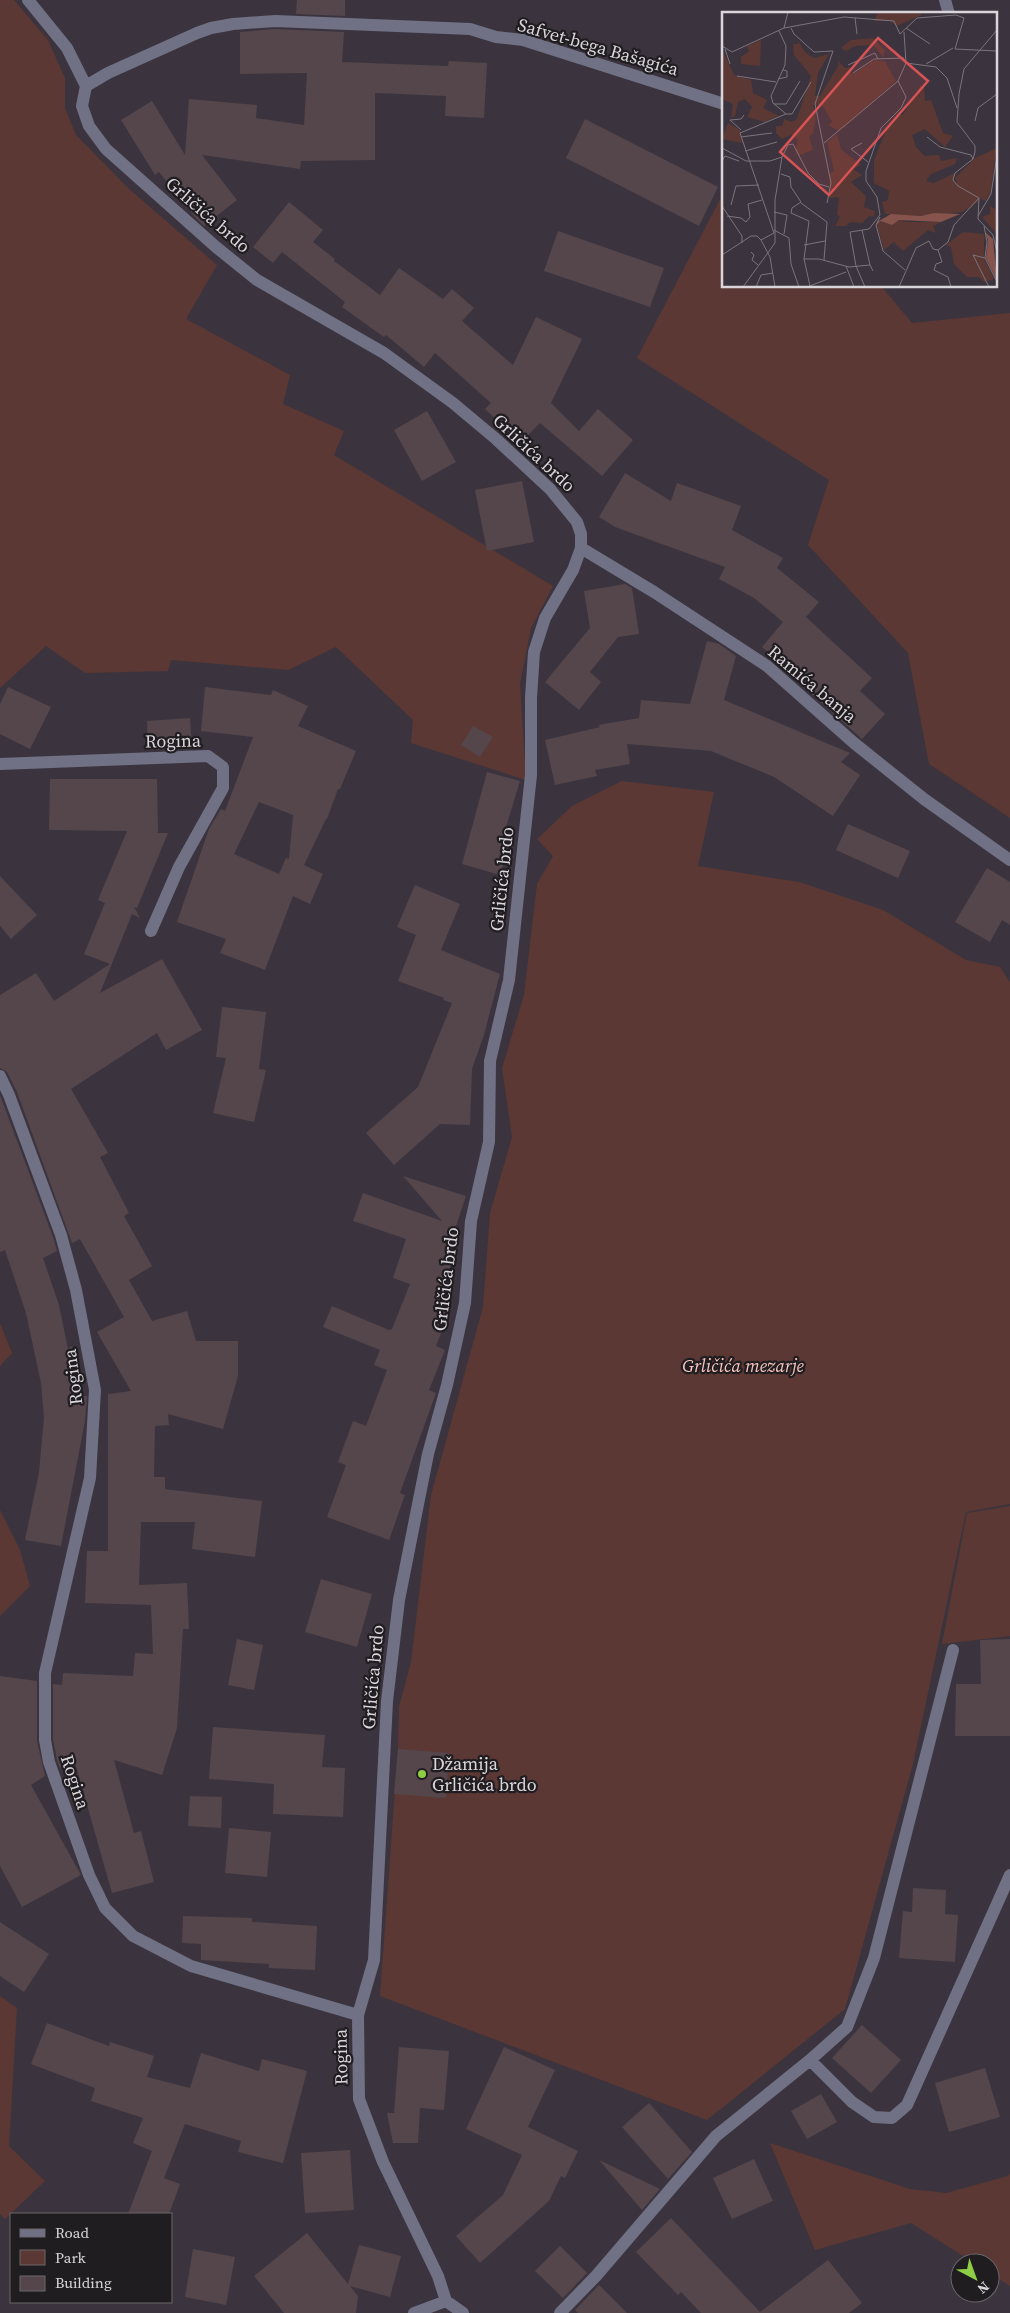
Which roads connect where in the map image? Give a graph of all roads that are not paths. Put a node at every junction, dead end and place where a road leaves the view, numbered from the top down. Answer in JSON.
{"nodes":[{"id":1,"x":28,"y":0,"type":"edge"},
{"id":2,"x":86,"y":86,"type":"junction"},
{"id":3,"x":722,"y":103,"type":"edge"},
{"id":4,"x":582,"y":548,"type":"junction"},
{"id":5,"x":0,"y":764,"type":"edge"},
{"id":6,"x":1010,"y":860,"type":"edge"},
{"id":7,"x":151,"y":931,"type":"dead end"},
{"id":8,"x":0,"y":1076,"type":"edge"},
{"id":9,"x":953,"y":1650,"type":"dead end"},
{"id":10,"x":1010,"y":1875,"type":"edge"},
{"id":11,"x":358,"y":2015,"type":"junction"},
{"id":12,"x":810,"y":2060,"type":"junction"},
{"id":13,"x":446,"y":2301,"type":"junction"},
{"id":14,"x":414,"y":2313,"type":"edge"},
{"id":15,"x":463,"y":2313,"type":"edge"},
{"id":16,"x":560,"y":2313,"type":"edge"}],
"edges":[{"from":1,"to":2,"type":"street"},
{"from":2,"to":3,"type":"street","name":"Safvet-bega Bašagića"},
{"from":2,"to":4,"type":"street","name":"Grličića brdo"},
{"from":4,"to":6,"type":"street","name":"Ramića banja"},
{"from":4,"to":11,"type":"street","name":"Grličića brdo"},
{"from":5,"to":7,"type":"street","name":"Rogina"},
{"from":8,"to":11,"type":"street","name":"Rogina"},
{"from":9,"to":12,"type":"street"},
{"from":10,"to":12,"type":"street"},
{"from":11,"to":13,"type":"street","name":"Rogina"},
{"from":12,"to":16,"type":"street"},
{"from":13,"to":14,"type":"street"},
{"from":13,"to":15,"type":"street"}]}
